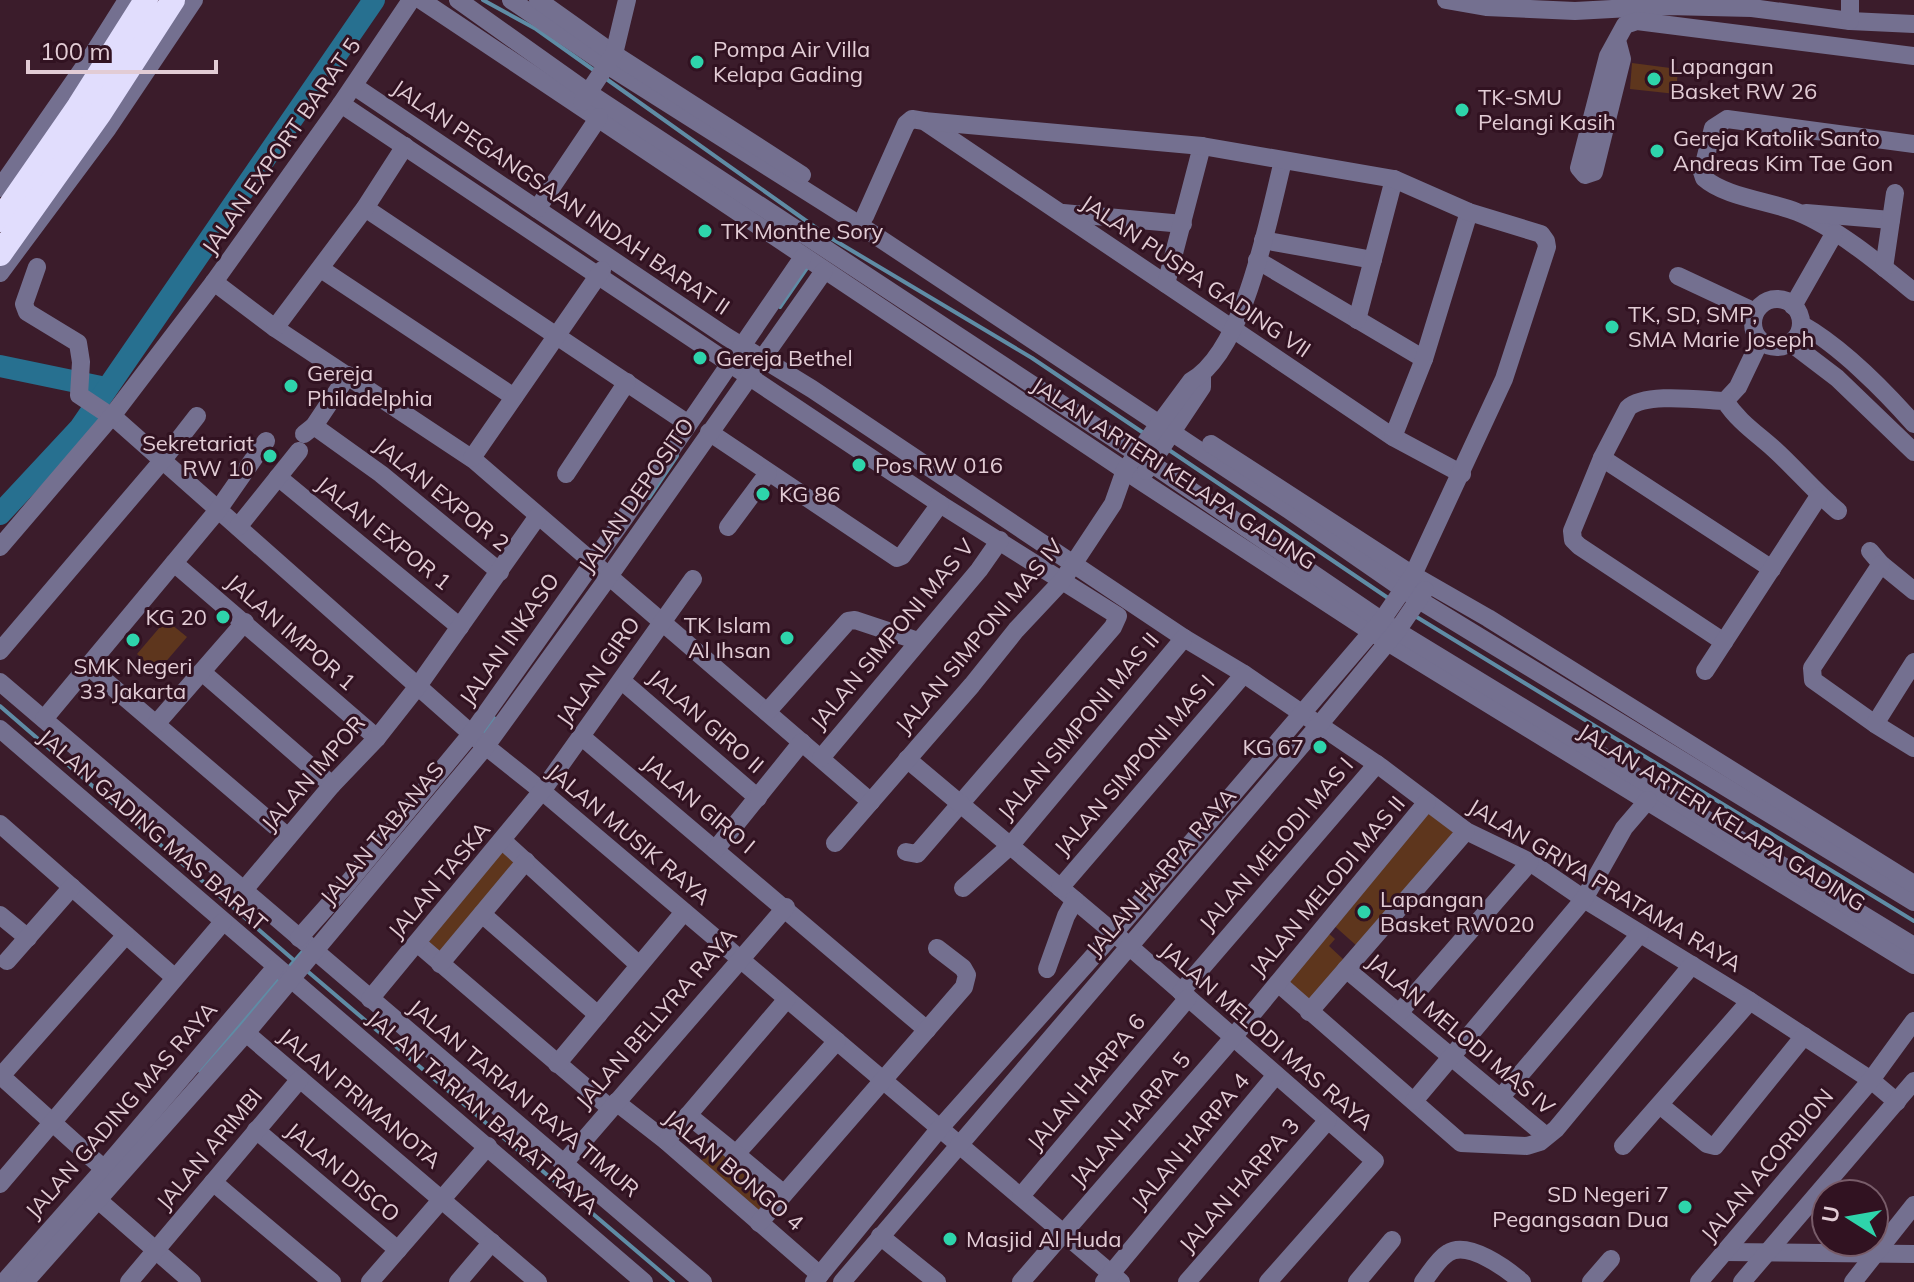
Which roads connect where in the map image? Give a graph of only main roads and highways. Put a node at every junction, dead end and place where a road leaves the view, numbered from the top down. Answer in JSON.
{"nodes":[{"id":1,"x":146,"y":0,"type":"edge"},
{"id":2,"x":173,"y":0,"type":"edge"},
{"id":3,"x":0,"y":220,"type":"edge"},
{"id":4,"x":0,"y":254,"type":"edge"}],
"edges":[{"from":1,"to":3,"type":"highway"},
{"from":2,"to":4,"type":"highway"}]}
